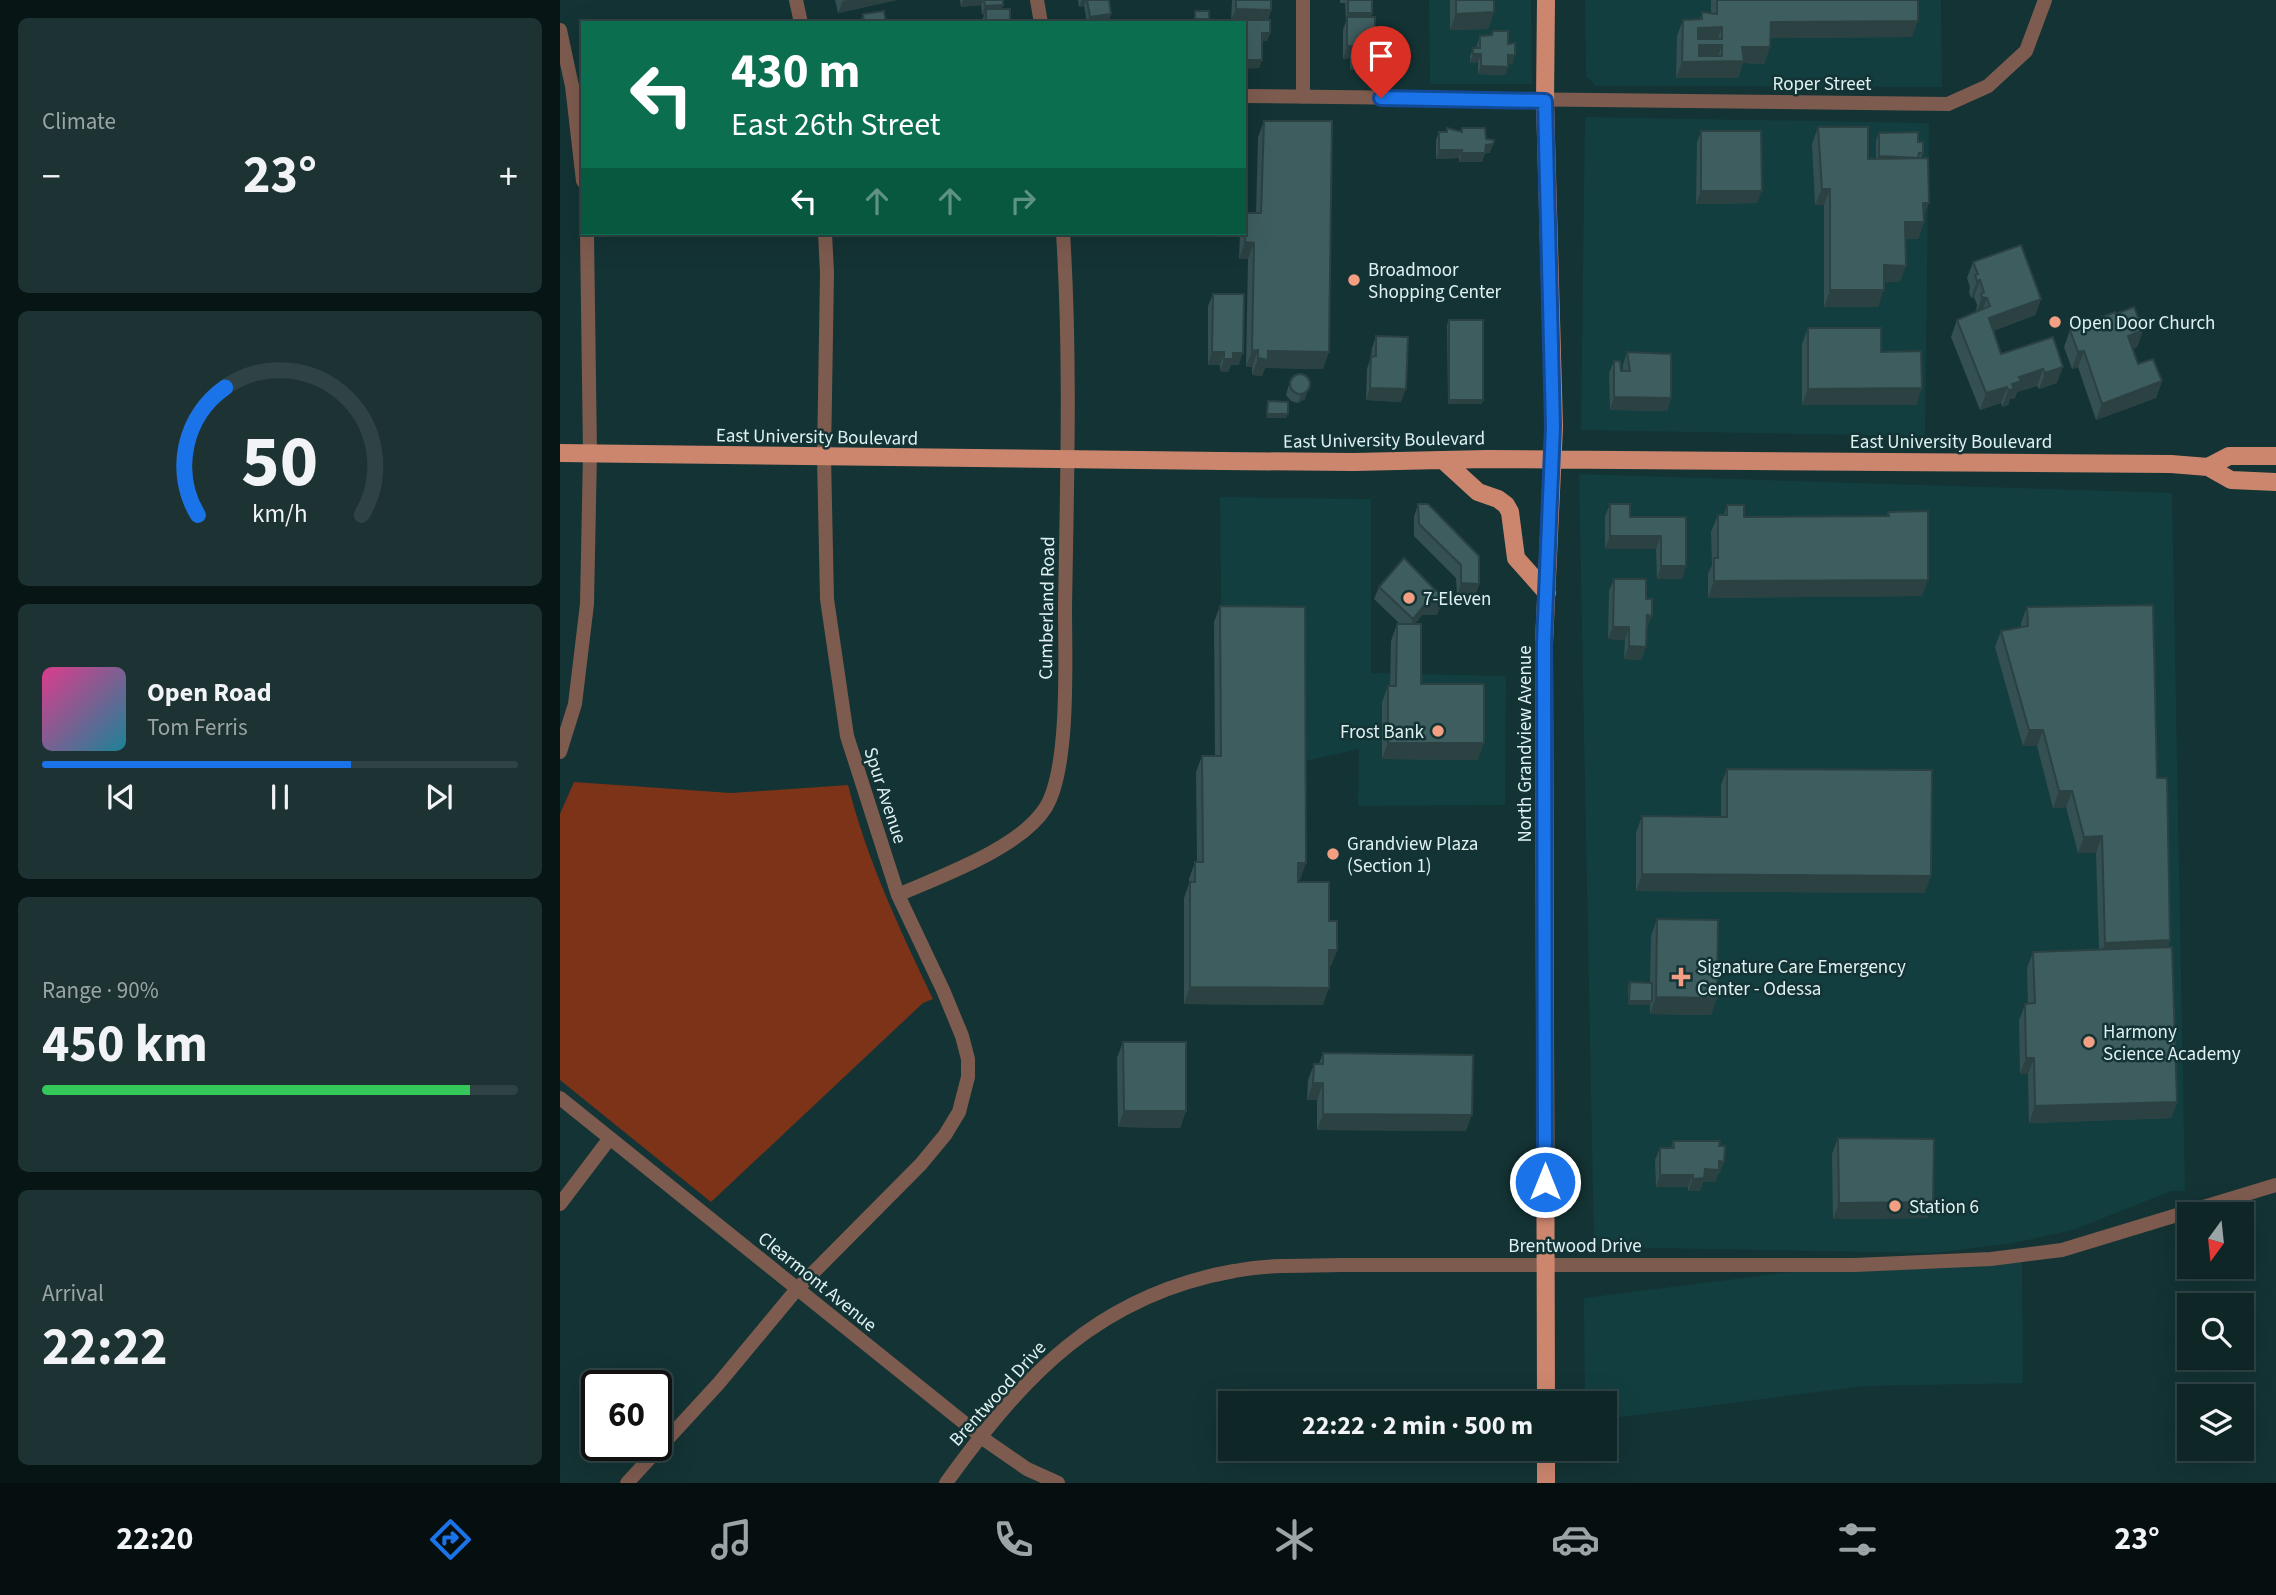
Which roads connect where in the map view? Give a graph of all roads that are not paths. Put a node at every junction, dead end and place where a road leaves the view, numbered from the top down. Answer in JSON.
{"nodes":[{"id":1,"x":796,"y":0,"type":"edge"},
{"id":2,"x":1037,"y":0,"type":"edge"},
{"id":3,"x":1303,"y":0,"type":"edge"},
{"id":4,"x":1546,"y":0,"type":"edge"},
{"id":5,"x":2045,"y":0,"type":"edge"},
{"id":6,"x":801,"y":21,"type":"edge"},
{"id":7,"x":1041,"y":21,"type":"edge"},
{"id":8,"x":560,"y":30,"type":"edge"},
{"id":9,"x":578,"y":86,"type":"edge"},
{"id":10,"x":1246,"y":96,"type":"edge"},
{"id":11,"x":1303,"y":97,"type":"junction"},
{"id":12,"x":1545,"y":101,"type":"junction"},
{"id":13,"x":581,"y":143,"type":"edge"},
{"id":14,"x":587,"y":235,"type":"edge"},
{"id":15,"x":825,"y":235,"type":"edge"},
{"id":16,"x":1063,"y":235,"type":"edge"},
{"id":17,"x":560,"y":453,"type":"edge"},
{"id":18,"x":590,"y":453,"type":"junction"},
{"id":19,"x":2276,"y":456,"type":"edge"},
{"id":20,"x":824,"y":457,"type":"junction"},
{"id":21,"x":1068,"y":460,"type":"junction"},
{"id":22,"x":1443,"y":460,"type":"junction"},
{"id":23,"x":1553,"y":460,"type":"junction"},
{"id":24,"x":2208,"y":467,"type":"junction"},
{"id":25,"x":2276,"y":482,"type":"edge"},
{"id":26,"x":1546,"y":593,"type":"junction"},
{"id":27,"x":560,"y":752,"type":"edge"},
{"id":28,"x":898,"y":895,"type":"junction"},
{"id":29,"x":560,"y":1098,"type":"edge"},
{"id":30,"x":610,"y":1138,"type":"junction"},
{"id":31,"x":2276,"y":1185,"type":"edge"},
{"id":32,"x":560,"y":1204,"type":"edge"},
{"id":33,"x":1545,"y":1263,"type":"junction"},
{"id":34,"x":797,"y":1289,"type":"junction"},
{"id":35,"x":1546,"y":1391,"type":"edge"},
{"id":36,"x":980,"y":1435,"type":"junction"},
{"id":37,"x":1546,"y":1461,"type":"edge"},
{"id":38,"x":627,"y":1483,"type":"edge"},
{"id":39,"x":946,"y":1483,"type":"edge"},
{"id":40,"x":1058,"y":1483,"type":"edge"},
{"id":41,"x":1546,"y":1483,"type":"edge"}],
"edges":[{"from":1,"to":6,"type":"street"},
{"from":2,"to":7,"type":"street"},
{"from":3,"to":11,"type":"street"},
{"from":4,"to":12,"type":"main road","name":"North Grandview Avenue"},
{"from":5,"to":12,"type":"street","name":"Roper Street"},
{"from":8,"to":9,"type":"street"},
{"from":9,"to":13,"type":"street"},
{"from":10,"to":11,"type":"street","name":"Roper Street"},
{"from":11,"to":12,"type":"street","name":"Roper Street"},
{"from":12,"to":23,"type":"main road","name":"North Grandview Avenue"},
{"from":14,"to":18,"type":"street"},
{"from":15,"to":20,"type":"street","name":"Spur Avenue"},
{"from":16,"to":21,"type":"street","name":"Cumberland Road"},
{"from":17,"to":18,"type":"main road","name":"East University Boulevard"},
{"from":18,"to":20,"type":"main road","name":"East University Boulevard"},
{"from":18,"to":27,"type":"street"},
{"from":19,"to":24,"type":"main road","name":"East University Boulevard"},
{"from":20,"to":21,"type":"main road","name":"East University Boulevard"},
{"from":20,"to":28,"type":"street","name":"Spur Avenue"},
{"from":21,"to":22,"type":"main road","name":"East University Boulevard"},
{"from":21,"to":28,"type":"street","name":"Cumberland Road"},
{"from":22,"to":23,"type":"main road","name":"East University Boulevard"},
{"from":22,"to":26,"type":"main road"},
{"from":23,"to":24,"type":"main road","name":"East University Boulevard"},
{"from":23,"to":26,"type":"main road","name":"North Grandview Avenue"},
{"from":24,"to":25,"type":"main road","name":"East University Boulevard"},
{"from":26,"to":33,"type":"main road","name":"North Grandview Avenue"},
{"from":28,"to":34,"type":"street","name":"Spur Avenue"},
{"from":29,"to":30,"type":"street","name":"Clearmont Avenue"},
{"from":30,"to":32,"type":"street"},
{"from":30,"to":34,"type":"street","name":"Clearmont Avenue"},
{"from":31,"to":33,"type":"street","name":"Brentwood Drive"},
{"from":33,"to":35,"type":"main road","name":"North Grandview Avenue"},
{"from":33,"to":36,"type":"street","name":"Brentwood Drive"},
{"from":34,"to":36,"type":"street","name":"Clearmont Avenue"},
{"from":34,"to":38,"type":"street","name":"Spur Avenue"},
{"from":36,"to":39,"type":"street","name":"Brentwood Drive"},
{"from":36,"to":40,"type":"street","name":"Clearmont Avenue"},
{"from":37,"to":41,"type":"main road"}]}
